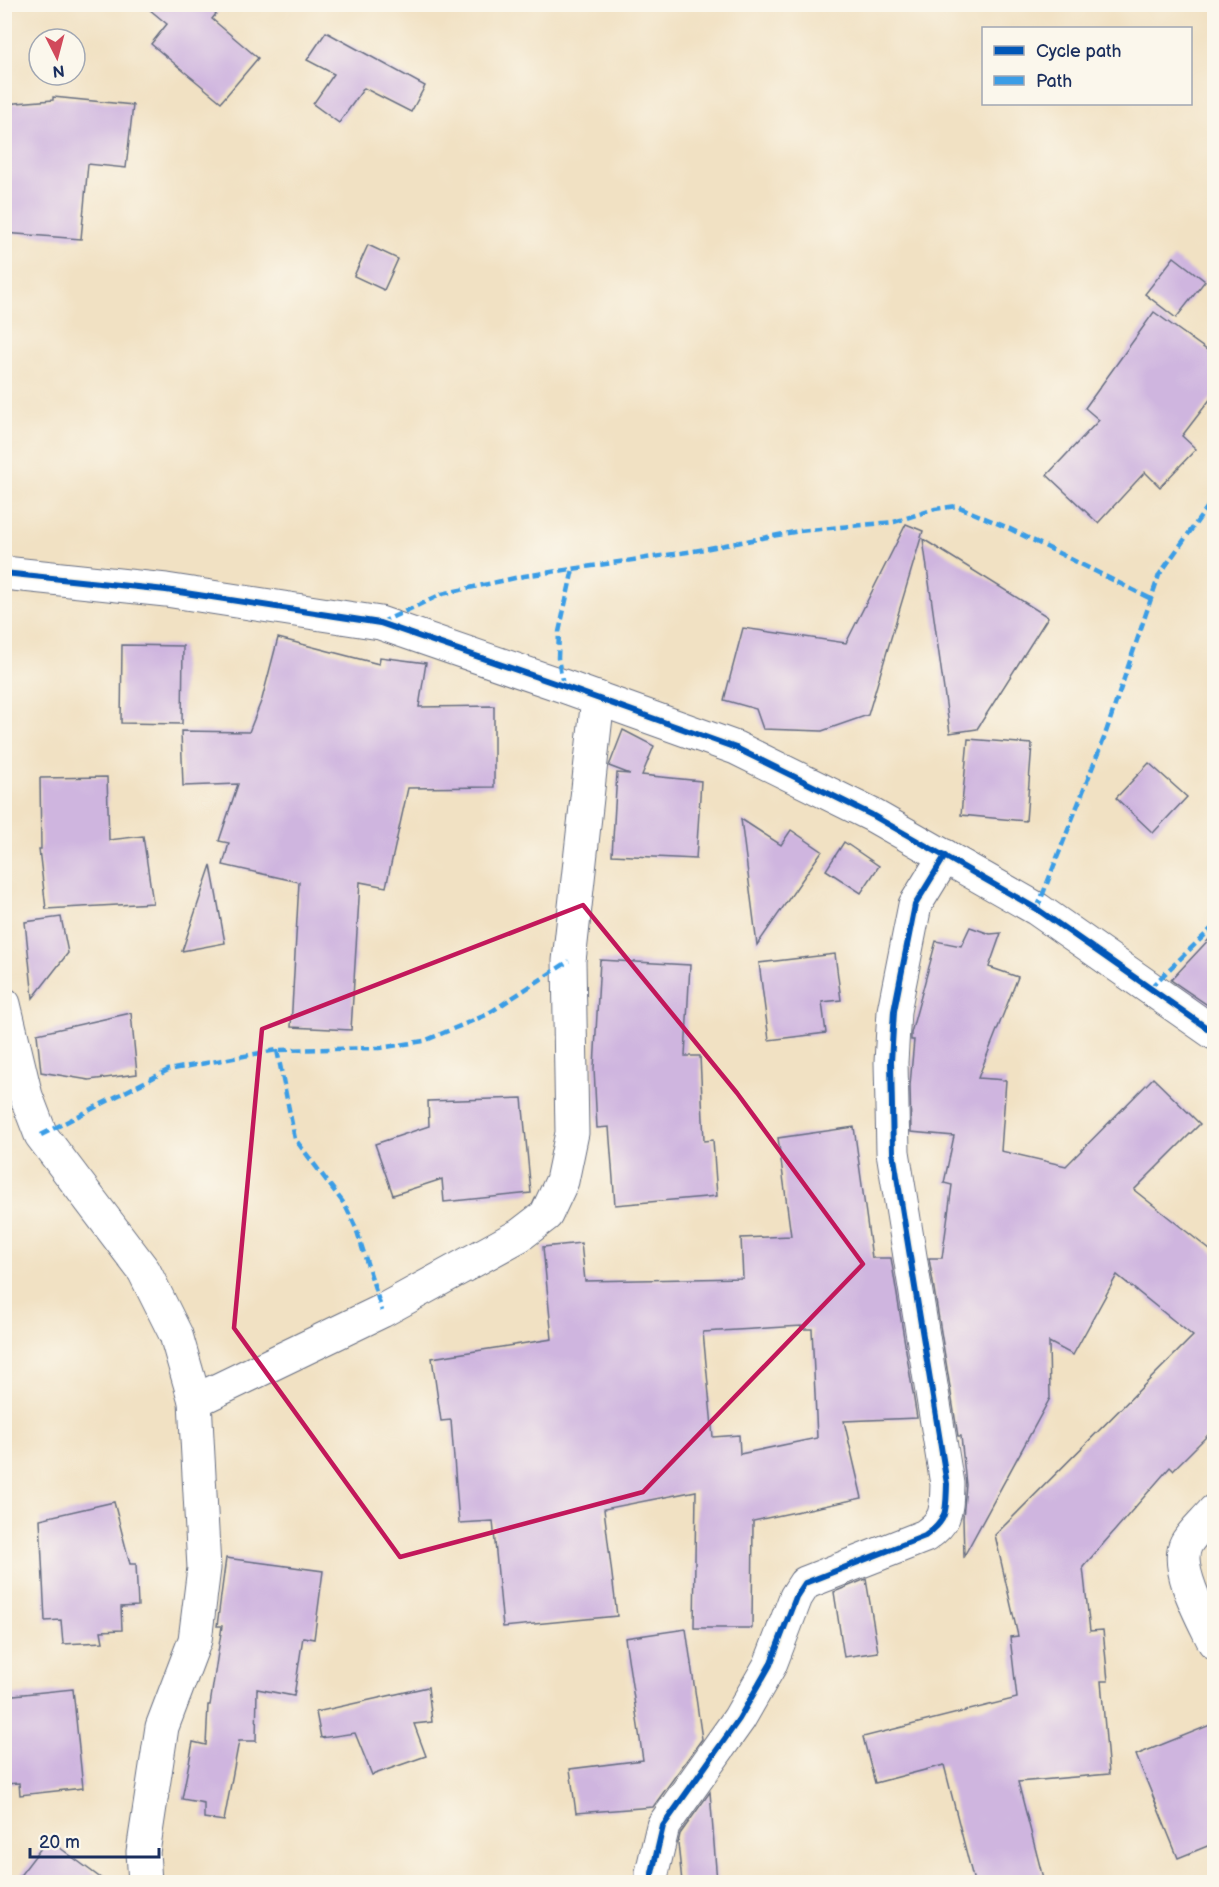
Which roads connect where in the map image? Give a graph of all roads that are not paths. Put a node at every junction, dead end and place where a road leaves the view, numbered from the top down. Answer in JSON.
{"nodes":[{"id":1,"x":4,"y":573,"type":"edge"},
{"id":2,"x":598,"y":698,"type":"junction"},
{"id":3,"x":945,"y":856,"type":"junction"},
{"id":4,"x":4,"y":1004,"type":"edge"},
{"id":5,"x":1215,"y":1033,"type":"edge"},
{"id":6,"x":195,"y":1401,"type":"junction"},
{"id":7,"x":1215,"y":1511,"type":"edge"},
{"id":8,"x":1215,"y":1642,"type":"edge"},
{"id":9,"x":145,"y":1882,"type":"edge"},
{"id":10,"x":652,"y":1882,"type":"edge"}],
"edges":[{"from":1,"to":2,"type":"street"},
{"from":2,"to":3,"type":"street"},
{"from":2,"to":6,"type":"street"},
{"from":3,"to":5,"type":"street"},
{"from":3,"to":10,"type":"street"},
{"from":4,"to":6,"type":"street"},
{"from":6,"to":9,"type":"street"},
{"from":7,"to":8,"type":"street"}]}
